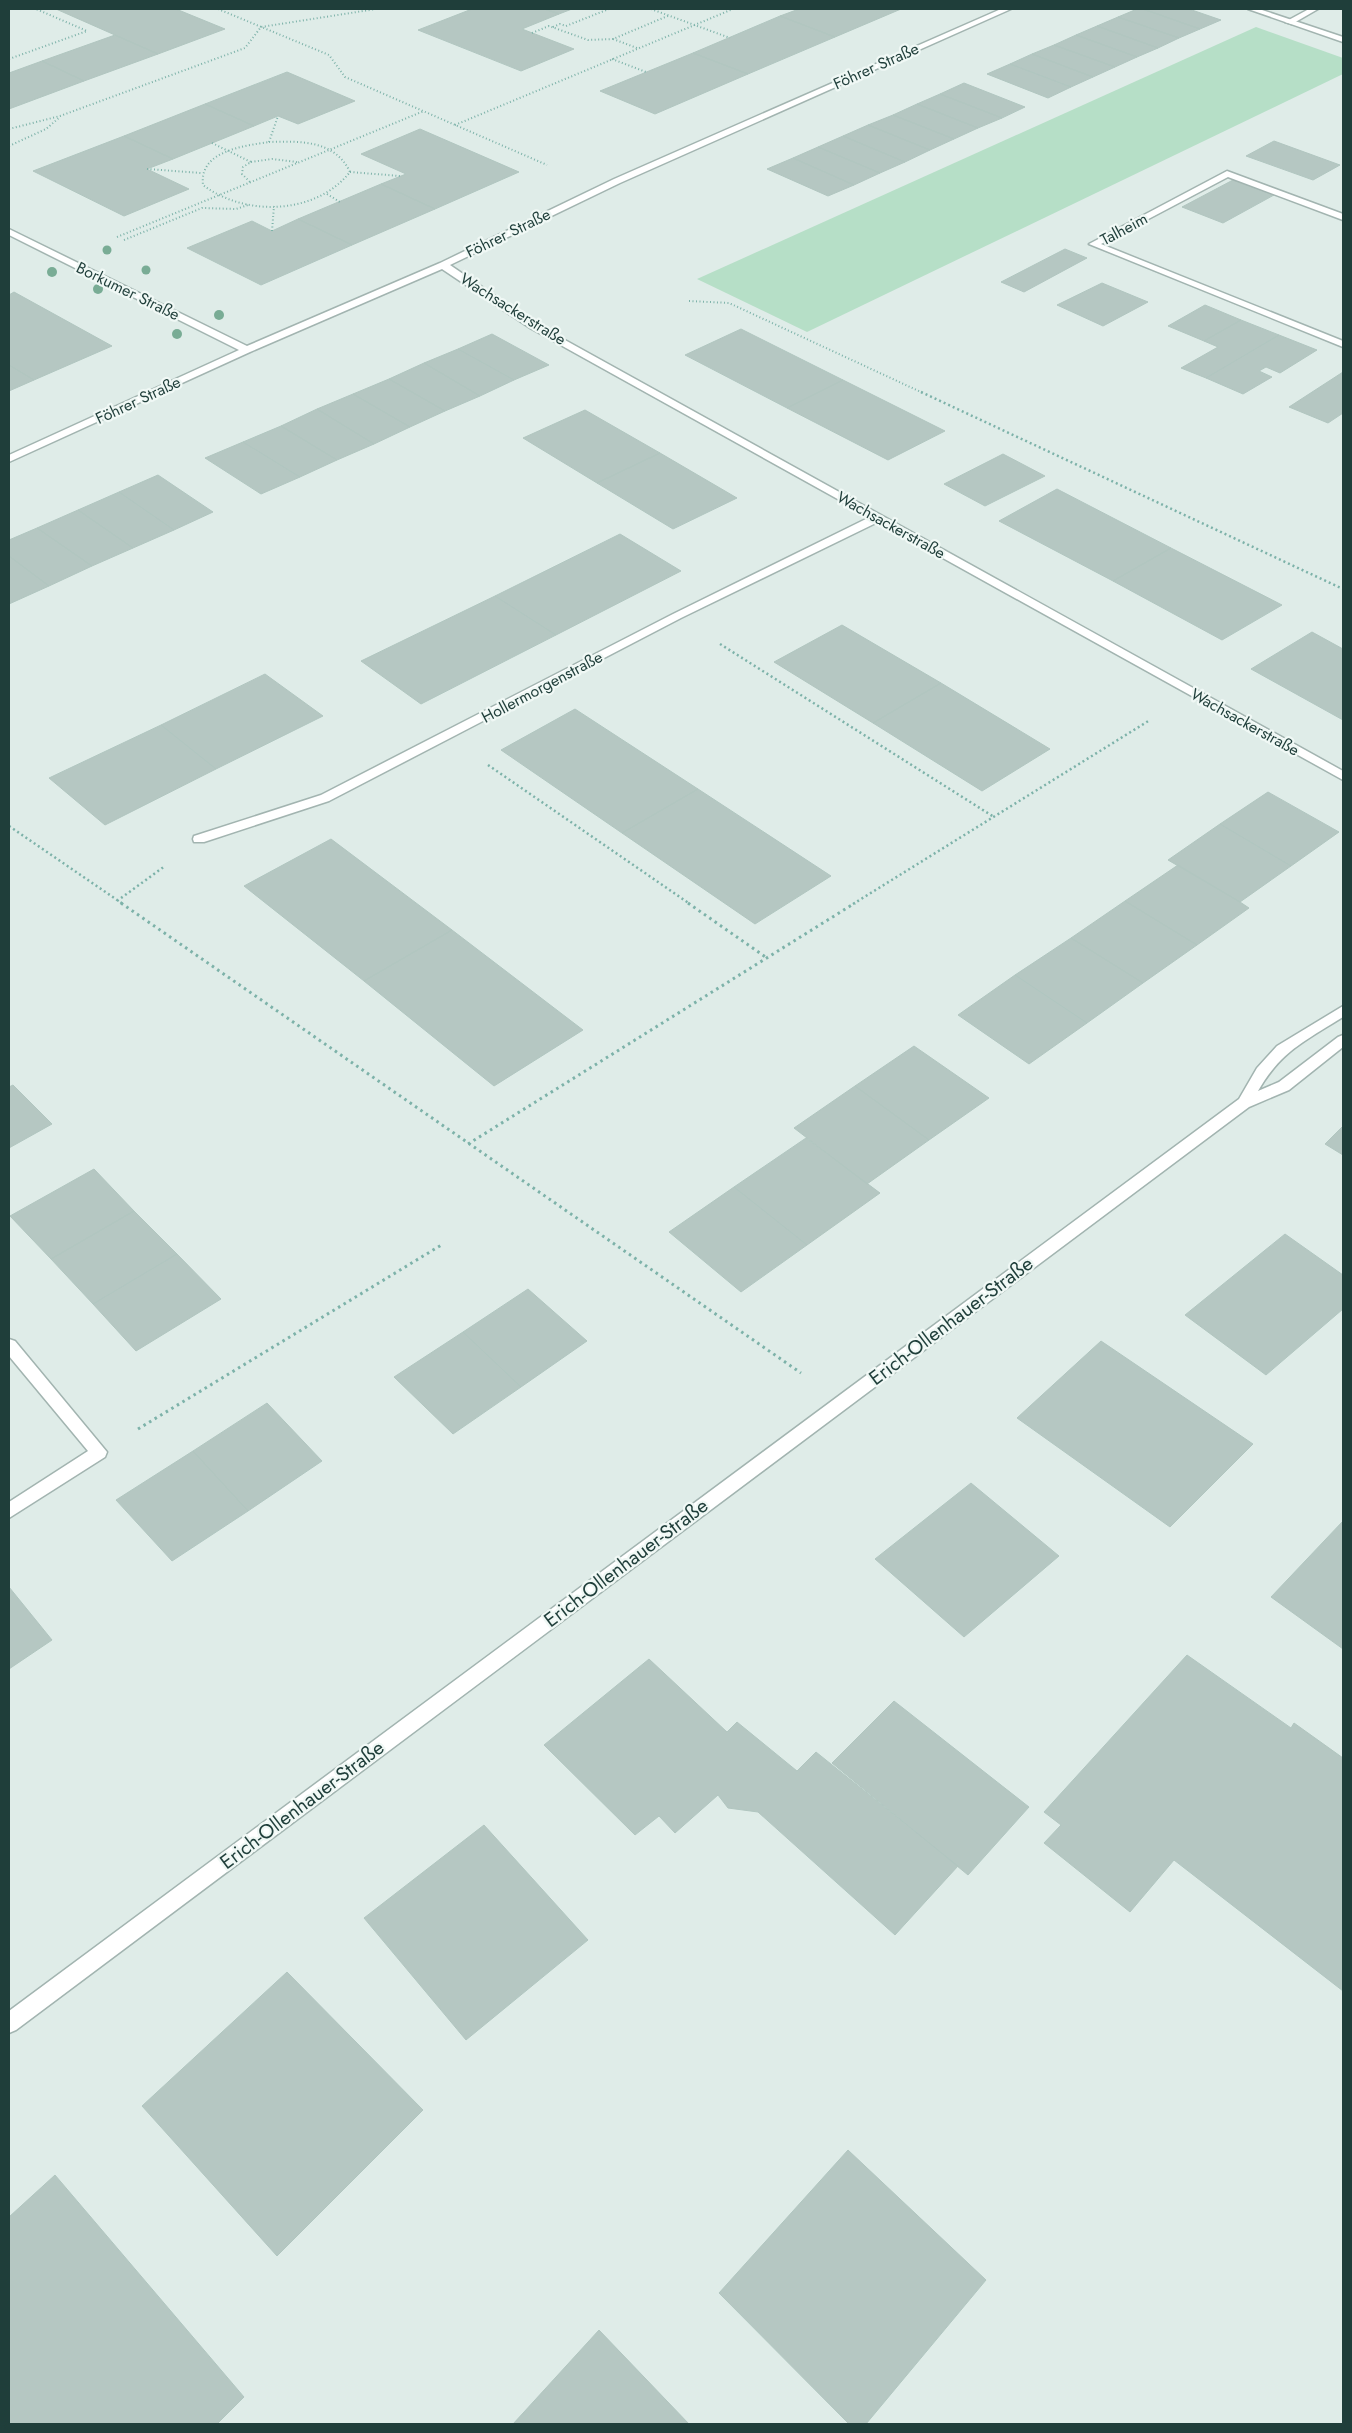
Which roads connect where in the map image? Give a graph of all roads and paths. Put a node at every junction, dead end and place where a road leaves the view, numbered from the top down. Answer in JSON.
{"nodes":[{"id":1,"x":36,"y":9,"type":"edge"},
{"id":2,"x":218,"y":9,"type":"edge"},
{"id":3,"x":376,"y":9,"type":"edge"},
{"id":4,"x":609,"y":9,"type":"edge"},
{"id":5,"x":651,"y":9,"type":"edge"},
{"id":6,"x":733,"y":9,"type":"edge"},
{"id":7,"x":1007,"y":9,"type":"edge"},
{"id":8,"x":1252,"y":9,"type":"edge"},
{"id":9,"x":1314,"y":9,"type":"edge"},
{"id":10,"x":670,"y":16,"type":"junction"},
{"id":11,"x":1289,"y":22,"type":"junction"},
{"id":12,"x":695,"y":24,"type":"junction"},
{"id":13,"x":261,"y":27,"type":"junction"},
{"id":14,"x":552,"y":27,"type":"junction"},
{"id":15,"x":532,"y":33,"type":"dead end"},
{"id":16,"x":730,"y":38,"type":"dead end"},
{"id":17,"x":613,"y":39,"type":"junction"},
{"id":18,"x":1343,"y":40,"type":"edge"},
{"id":19,"x":637,"y":48,"type":"junction"},
{"id":20,"x":9,"y":59,"type":"edge"},
{"id":21,"x":612,"y":59,"type":"junction"},
{"id":22,"x":646,"y":72,"type":"dead end"},
{"id":23,"x":424,"y":111,"type":"junction"},
{"id":24,"x":60,"y":116,"type":"junction"},
{"id":25,"x":278,"y":116,"type":"dead end"},
{"id":26,"x":455,"y":125,"type":"junction"},
{"id":27,"x":9,"y":129,"type":"edge"},
{"id":28,"x":269,"y":142,"type":"junction"},
{"id":29,"x":212,"y":143,"type":"dead end"},
{"id":30,"x":9,"y":146,"type":"edge"},
{"id":31,"x":331,"y":150,"type":"junction"},
{"id":32,"x":230,"y":151,"type":"junction"},
{"id":33,"x":251,"y":162,"type":"junction"},
{"id":34,"x":299,"y":163,"type":"junction"},
{"id":35,"x":549,"y":166,"type":"dead end"},
{"id":36,"x":147,"y":169,"type":"dead end"},
{"id":37,"x":350,"y":172,"type":"junction"},
{"id":38,"x":202,"y":173,"type":"junction"},
{"id":39,"x":400,"y":176,"type":"dead end"},
{"id":40,"x":250,"y":182,"type":"junction"},
{"id":41,"x":327,"y":194,"type":"junction"},
{"id":42,"x":216,"y":196,"type":"junction"},
{"id":43,"x":340,"y":202,"type":"dead end"},
{"id":44,"x":248,"y":205,"type":"junction"},
{"id":45,"x":274,"y":206,"type":"junction"},
{"id":46,"x":1343,"y":217,"type":"edge"},
{"id":47,"x":272,"y":230,"type":"dead end"},
{"id":48,"x":9,"y":232,"type":"edge"},
{"id":49,"x":111,"y":239,"type":"dead end"},
{"id":50,"x":118,"y":242,"type":"dead end"},
{"id":51,"x":443,"y":265,"type":"junction"},
{"id":52,"x":689,"y":301,"type":"dead end"},
{"id":53,"x":1343,"y":344,"type":"edge"},
{"id":54,"x":247,"y":350,"type":"junction"},
{"id":55,"x":9,"y":459,"type":"edge"},
{"id":56,"x":877,"y":518,"type":"junction"},
{"id":57,"x":1343,"y":589,"type":"edge"},
{"id":58,"x":677,"y":616,"type":"junction"},
{"id":59,"x":1153,"y":718,"type":"dead end"},
{"id":60,"x":447,"y":736,"type":"junction"},
{"id":61,"x":1343,"y":776,"type":"edge"},
{"id":62,"x":994,"y":817,"type":"junction"},
{"id":63,"x":9,"y":826,"type":"edge"},
{"id":64,"x":199,"y":839,"type":"joint"},
{"id":65,"x":117,"y":901,"type":"junction"},
{"id":66,"x":767,"y":958,"type":"junction"},
{"id":67,"x":1343,"y":1010,"type":"edge"},
{"id":68,"x":1343,"y":1040,"type":"edge"},
{"id":69,"x":1244,"y":1103,"type":"junction"},
{"id":70,"x":468,"y":1144,"type":"junction"},
{"id":71,"x":443,"y":1244,"type":"dead end"},
{"id":72,"x":9,"y":1344,"type":"edge"},
{"id":73,"x":842,"y":1402,"type":"junction"},
{"id":74,"x":99,"y":1452,"type":"junction"},
{"id":75,"x":9,"y":1511,"type":"edge"},
{"id":76,"x":9,"y":2023,"type":"edge"}],
"edges":[{"from":1,"to":20,"type":"path"},
{"from":2,"to":13,"type":"path"},
{"from":3,"to":13,"type":"path"},
{"from":4,"to":14,"type":"path"},
{"from":5,"to":10,"type":"path"},
{"from":6,"to":12,"type":"path"},
{"from":7,"to":51,"type":"street","name":"Föhrer Straße"},
{"from":8,"to":11,"type":"street"},
{"from":9,"to":11,"type":"street"},
{"from":10,"to":12,"type":"path"},
{"from":10,"to":17,"type":"path"},
{"from":11,"to":18,"type":"street"},
{"from":12,"to":16,"type":"path"},
{"from":12,"to":19,"type":"path"},
{"from":13,"to":23,"type":"path"},
{"from":13,"to":24,"type":"path"},
{"from":14,"to":15,"type":"path"},
{"from":14,"to":17,"type":"path"},
{"from":17,"to":19,"type":"path"},
{"from":19,"to":21,"type":"path"},
{"from":21,"to":22,"type":"path"},
{"from":21,"to":26,"type":"path"},
{"from":23,"to":26,"type":"path"},
{"from":23,"to":31,"type":"path"},
{"from":24,"to":27,"type":"path"},
{"from":24,"to":30,"type":"path"},
{"from":25,"to":28,"type":"path"},
{"from":26,"to":35,"type":"path"},
{"from":28,"to":31,"type":"path"},
{"from":28,"to":32,"type":"path"},
{"from":29,"to":32,"type":"path"},
{"from":31,"to":34,"type":"path"},
{"from":31,"to":37,"type":"path"},
{"from":32,"to":33,"type":"path"},
{"from":32,"to":38,"type":"path"},
{"from":33,"to":34,"type":"path"},
{"from":33,"to":40,"type":"path"},
{"from":34,"to":40,"type":"path"},
{"from":36,"to":38,"type":"path"},
{"from":37,"to":39,"type":"path"},
{"from":37,"to":41,"type":"path"},
{"from":38,"to":42,"type":"path"},
{"from":40,"to":42,"type":"path"},
{"from":41,"to":43,"type":"path"},
{"from":41,"to":45,"type":"path"},
{"from":42,"to":44,"type":"path"},
{"from":42,"to":49,"type":"path"},
{"from":44,"to":45,"type":"path"},
{"from":44,"to":50,"type":"path"},
{"from":45,"to":47,"type":"path"},
{"from":46,"to":53,"type":"street","name":"Talheim"},
{"from":48,"to":54,"type":"street","name":"Borkumer Straße"},
{"from":51,"to":54,"type":"street","name":"Föhrer Straße"},
{"from":51,"to":56,"type":"street","name":"Wachsackerstraße"},
{"from":52,"to":57,"type":"path"},
{"from":54,"to":55,"type":"street","name":"Föhrer Straße"},
{"from":56,"to":58,"type":"street","name":"Hollermorgenstraße"},
{"from":56,"to":61,"type":"street","name":"Wachsackerstraße"},
{"from":58,"to":60,"type":"street","name":"Hollermorgenstraße"},
{"from":58,"to":62,"type":"path"},
{"from":59,"to":62,"type":"path"},
{"from":60,"to":64,"type":"street","name":"Hollermorgenstraße"},
{"from":60,"to":66,"type":"path"},
{"from":62,"to":66,"type":"path"},
{"from":63,"to":65,"type":"path"},
{"from":64,"to":65,"type":"path"},
{"from":65,"to":70,"type":"path"},
{"from":66,"to":70,"type":"path"},
{"from":67,"to":69,"type":"street","name":"Erich-Ollenhauer-Straße"},
{"from":68,"to":69,"type":"street","name":"Erich-Ollenhauer-Straße"},
{"from":69,"to":73,"type":"street","name":"Erich-Ollenhauer-Straße"},
{"from":70,"to":73,"type":"path"},
{"from":71,"to":74,"type":"path"},
{"from":72,"to":74,"type":"street"},
{"from":73,"to":76,"type":"street","name":"Erich-Ollenhauer-Straße"},
{"from":74,"to":75,"type":"street"}]}
